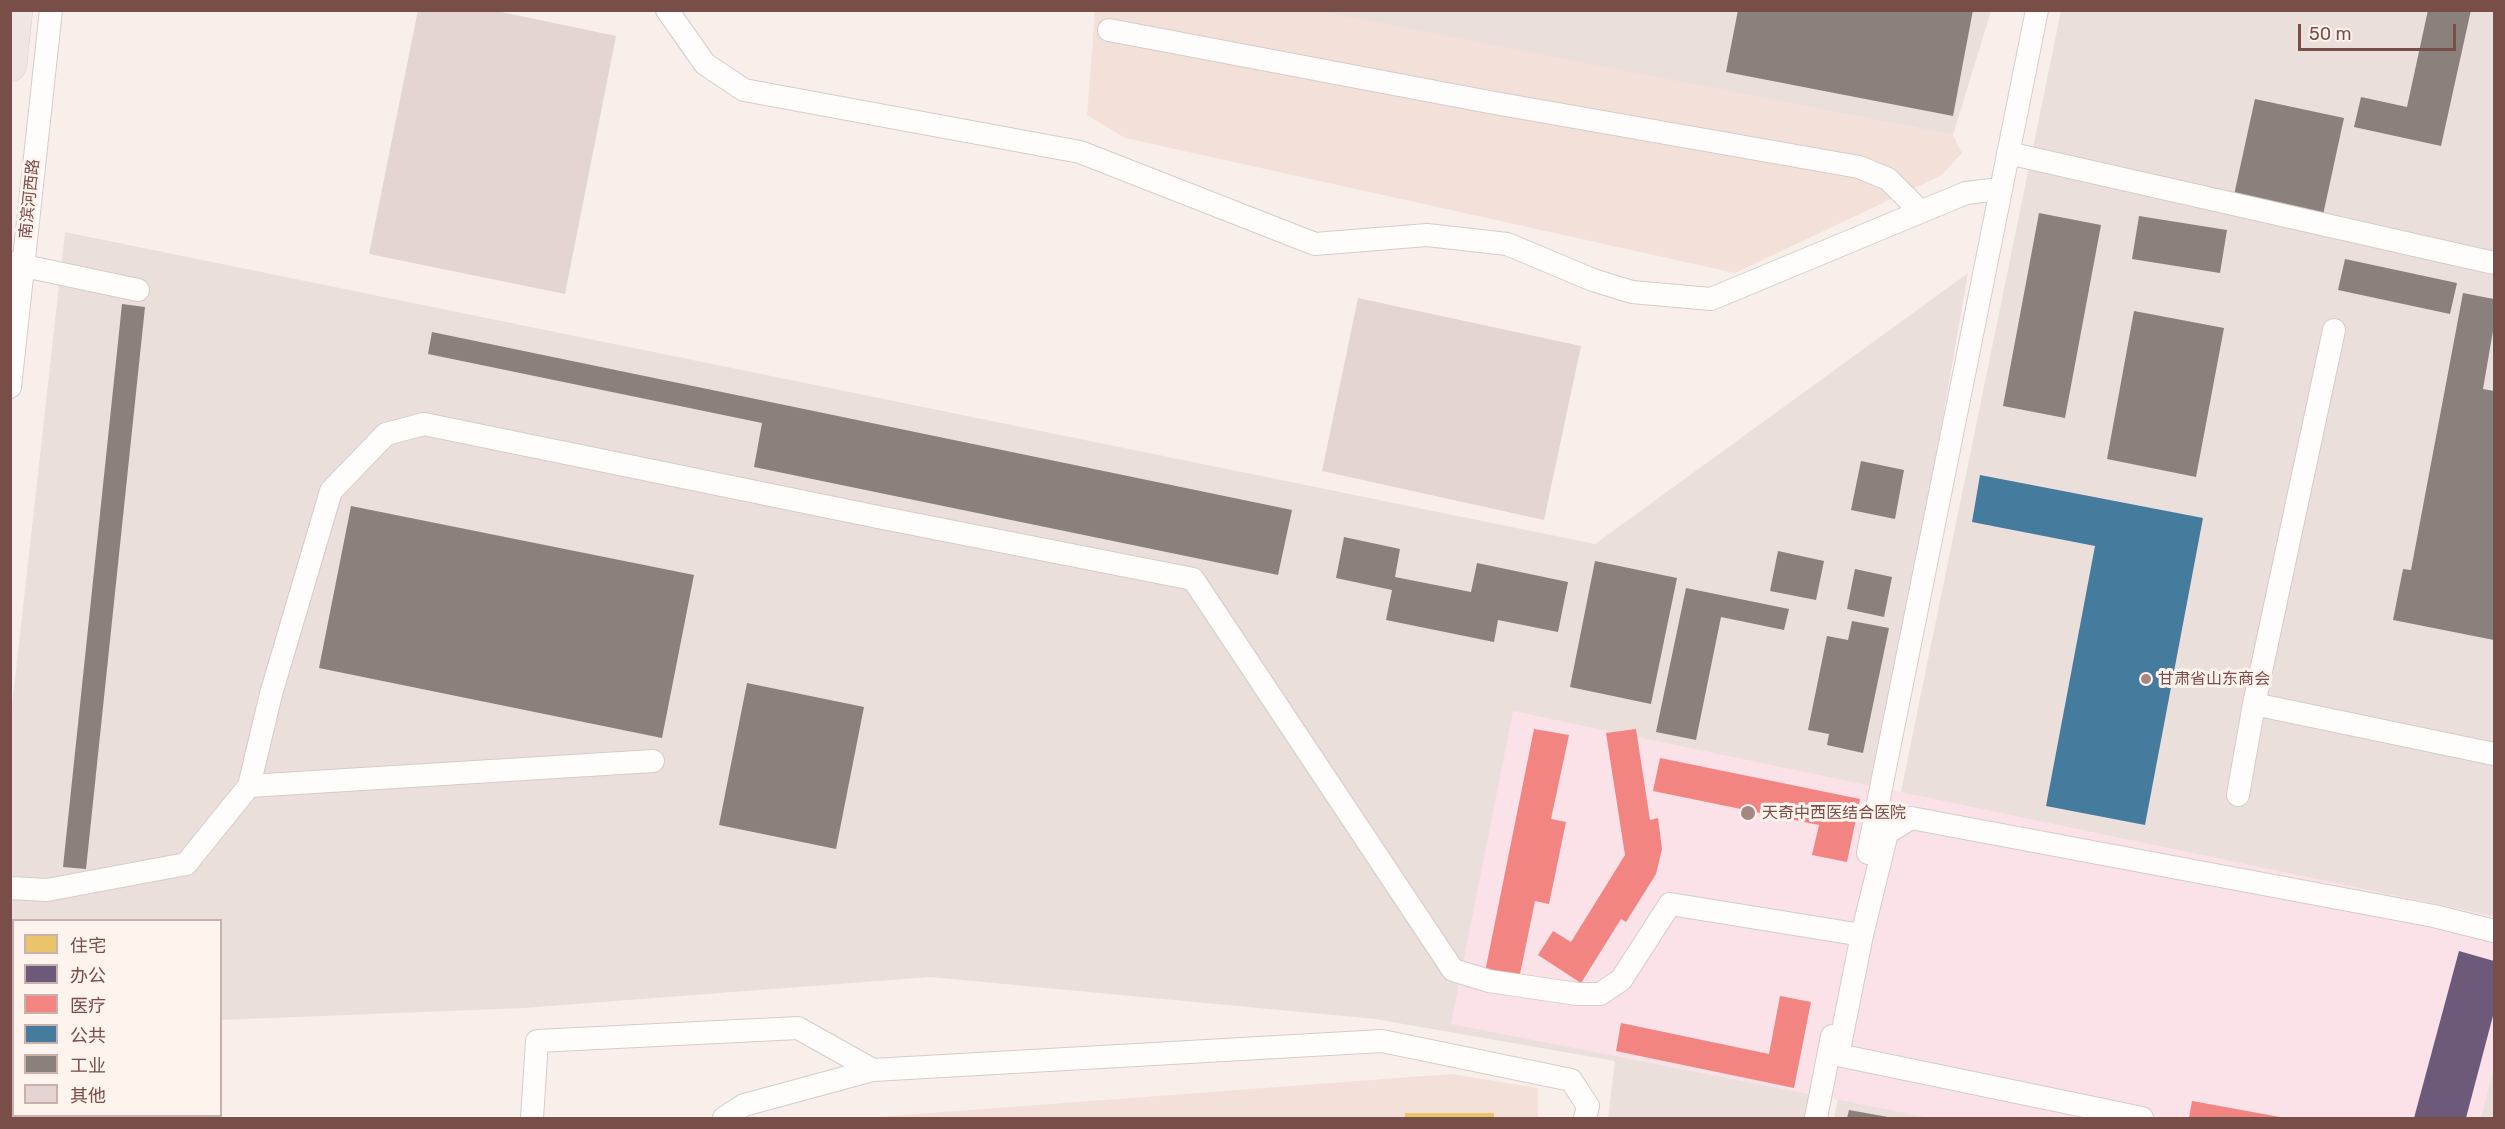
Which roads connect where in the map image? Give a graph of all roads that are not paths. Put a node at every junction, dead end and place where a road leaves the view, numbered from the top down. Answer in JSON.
{"nodes":[{"id":1,"x":16,"y":10,"type":"edge"},
{"id":2,"x":51,"y":10,"type":"edge"},
{"id":3,"x":667,"y":10,"type":"edge"},
{"id":4,"x":2037,"y":10,"type":"edge"},
{"id":5,"x":1109,"y":30,"type":"dead end"},
{"id":6,"x":10,"y":65,"type":"edge"},
{"id":7,"x":2008,"y":153,"type":"junction"},
{"id":8,"x":2000,"y":189,"type":"junction"},
{"id":9,"x":1920,"y":212,"type":"junction"},
{"id":10,"x":2494,"y":262,"type":"edge"},
{"id":11,"x":17,"y":265,"type":"edge"},
{"id":12,"x":138,"y":290,"type":"dead end"},
{"id":13,"x":2334,"y":330,"type":"dead end"},
{"id":14,"x":10,"y":387,"type":"edge"},
{"id":15,"x":2254,"y":704,"type":"junction"},
{"id":16,"x":2494,"y":754,"type":"edge"},
{"id":17,"x":653,"y":761,"type":"dead end"},
{"id":18,"x":249,"y":786,"type":"junction"},
{"id":19,"x":2238,"y":795,"type":"dead end"},
{"id":20,"x":10,"y":888,"type":"edge"},
{"id":21,"x":2494,"y":931,"type":"edge"},
{"id":22,"x":1857,"y":934,"type":"junction"},
{"id":23,"x":873,"y":1070,"type":"junction"},
{"id":24,"x":532,"y":1119,"type":"edge"},
{"id":25,"x":724,"y":1119,"type":"edge"},
{"id":26,"x":1585,"y":1119,"type":"edge"},
{"id":27,"x":1816,"y":1119,"type":"edge"},
{"id":28,"x":2142,"y":1119,"type":"edge"}],
"edges":[{"from":1,"to":6,"type":"highway"},
{"from":2,"to":11,"type":"street","name":"南滨河西路"},
{"from":3,"to":9,"type":"street"},
{"from":4,"to":7,"type":"street"},
{"from":5,"to":9,"type":"street"},
{"from":7,"to":8,"type":"street"},
{"from":7,"to":10,"type":"street"},
{"from":8,"to":9,"type":"street"},
{"from":8,"to":22,"type":"street"},
{"from":11,"to":12,"type":"street"},
{"from":11,"to":14,"type":"street","name":"南滨河西路"},
{"from":13,"to":15,"type":"street"},
{"from":15,"to":16,"type":"street"},
{"from":15,"to":19,"type":"street"},
{"from":17,"to":18,"type":"street"},
{"from":18,"to":20,"type":"street"},
{"from":18,"to":22,"type":"street"},
{"from":21,"to":22,"type":"street"},
{"from":22,"to":27,"type":"street"},
{"from":22,"to":28,"type":"street"},
{"from":23,"to":24,"type":"street"},
{"from":23,"to":25,"type":"street"},
{"from":23,"to":26,"type":"street"}]}
